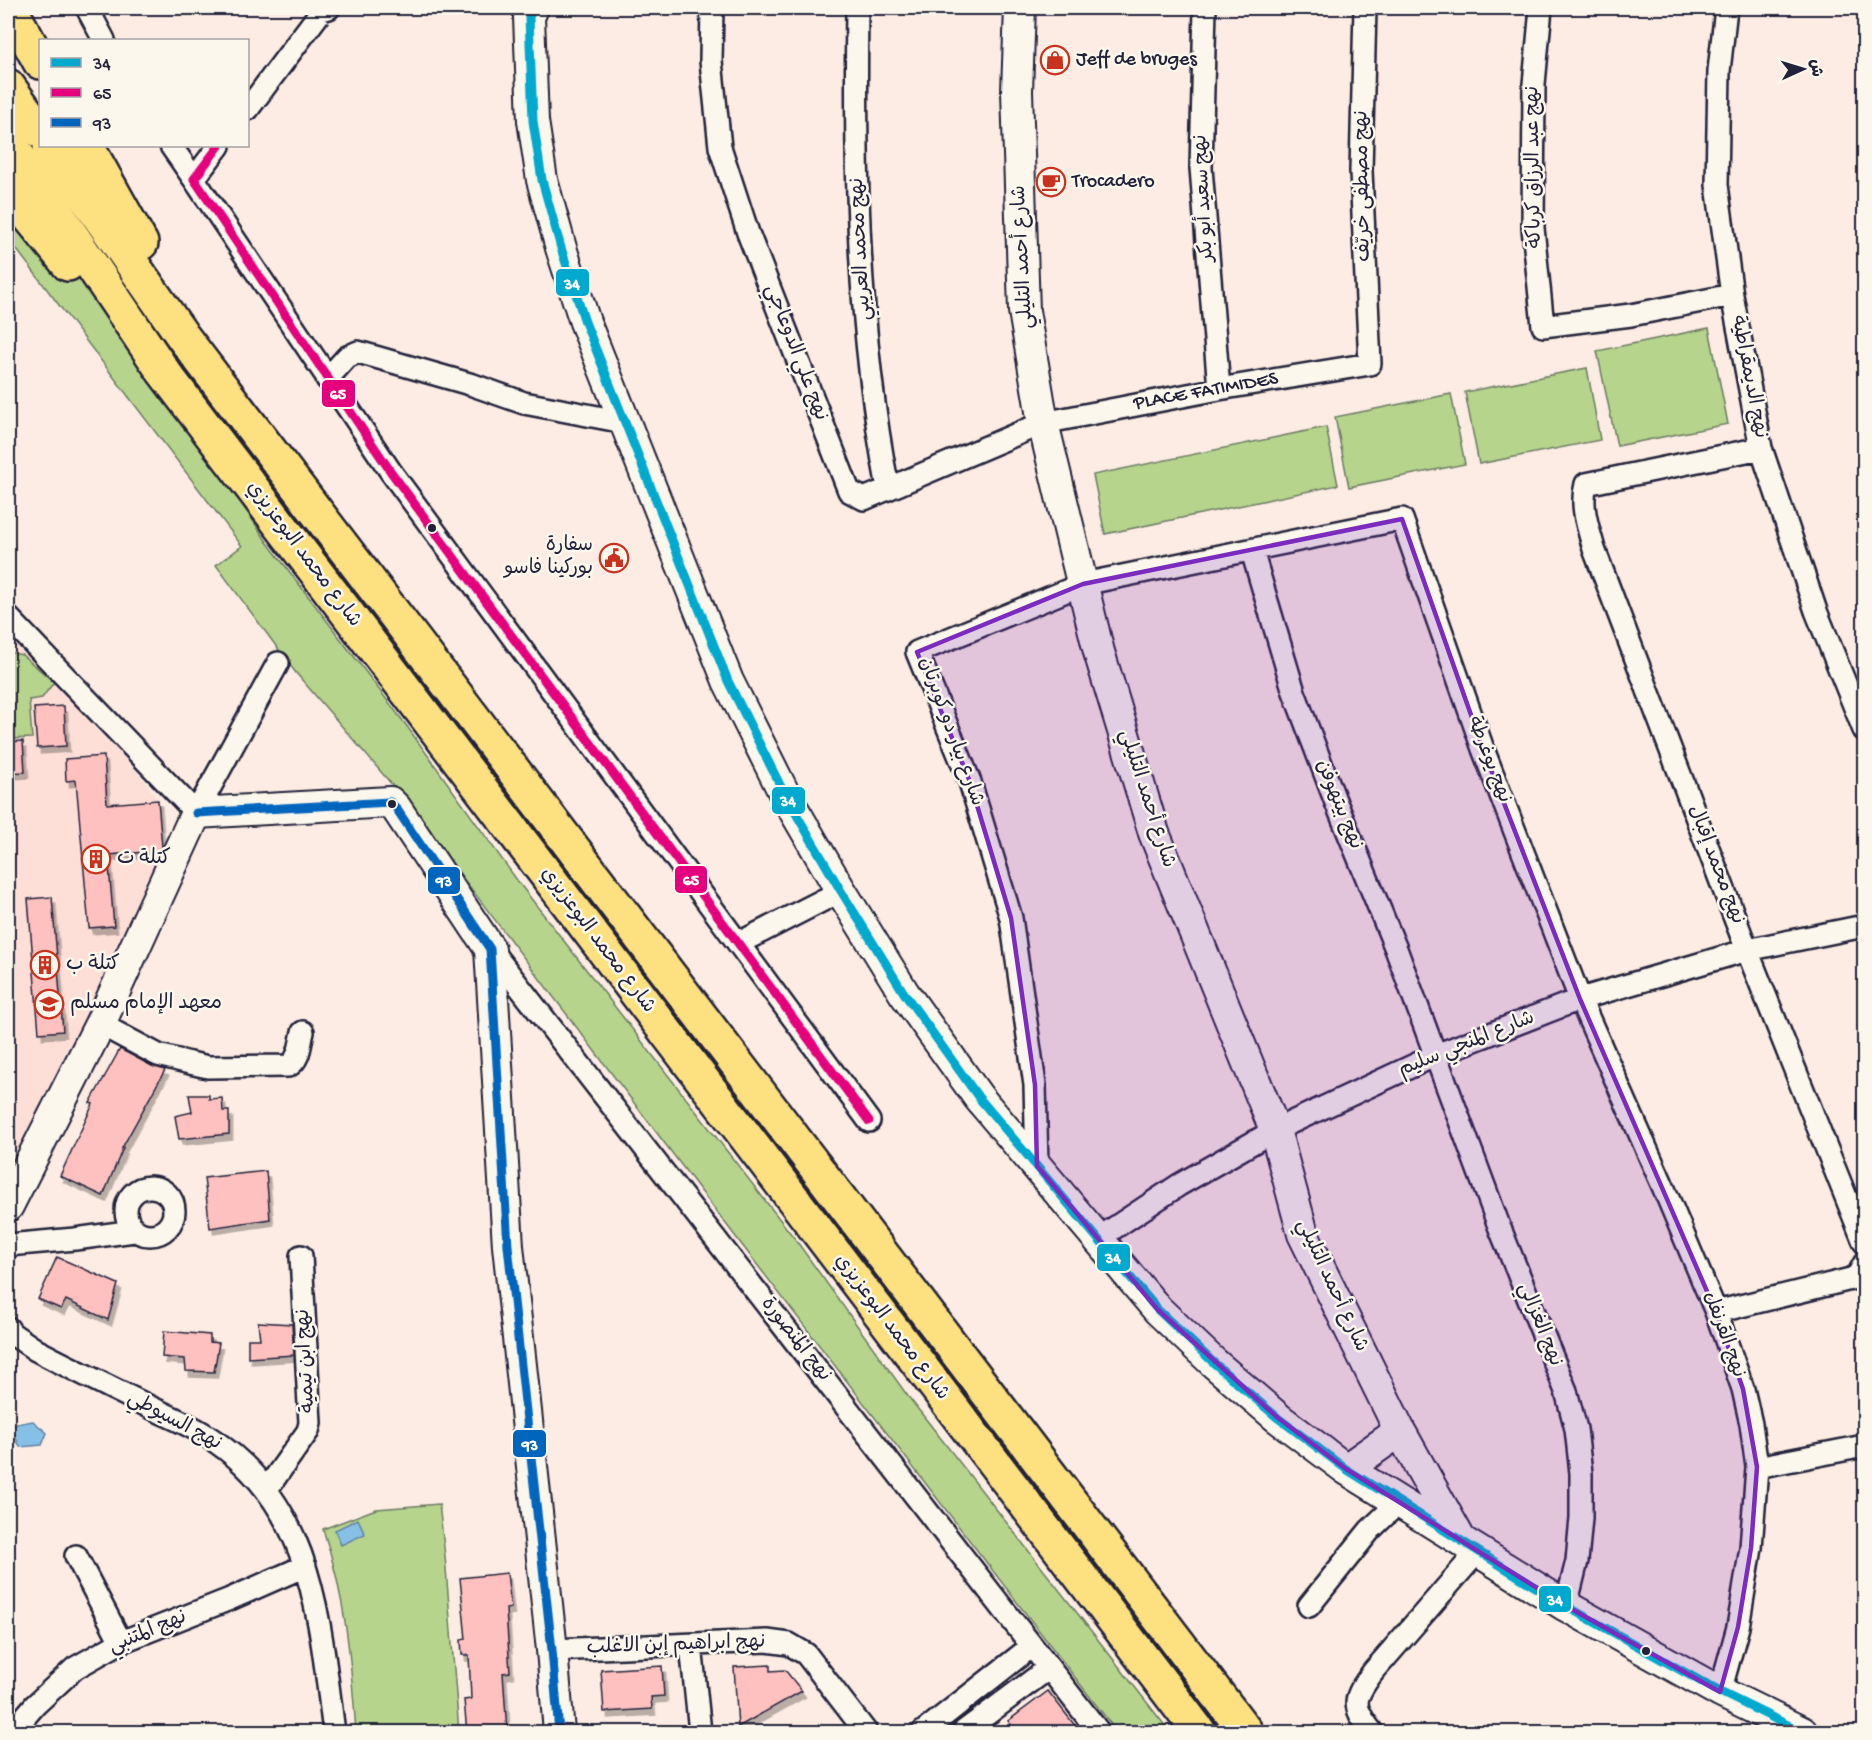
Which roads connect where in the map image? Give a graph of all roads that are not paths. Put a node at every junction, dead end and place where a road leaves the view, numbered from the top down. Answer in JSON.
{"nodes":[{"id":1,"x":10,"y":8,"type":"edge"},
{"id":2,"x":87,"y":8,"type":"edge"},
{"id":3,"x":329,"y":8,"type":"edge"},
{"id":4,"x":712,"y":8,"type":"edge"},
{"id":5,"x":857,"y":8,"type":"edge"},
{"id":6,"x":1020,"y":8,"type":"edge"},
{"id":7,"x":1205,"y":8,"type":"edge"},
{"id":8,"x":1365,"y":8,"type":"edge"},
{"id":9,"x":1542,"y":8,"type":"edge"},
{"id":10,"x":1726,"y":8,"type":"edge"},
{"id":11,"x":530,"y":11,"type":"edge"},
{"id":12,"x":103,"y":39,"type":"edge"},
{"id":13,"x":39,"y":60,"type":"edge"},
{"id":14,"x":8,"y":86,"type":"edge"},
{"id":15,"x":249,"y":108,"type":"edge"},
{"id":16,"x":39,"y":130,"type":"edge"},
{"id":17,"x":8,"y":141,"type":"edge"},
{"id":18,"x":51,"y":147,"type":"edge"},
{"id":19,"x":88,"y":147,"type":"edge"},
{"id":20,"x":172,"y":147,"type":"edge"},
{"id":21,"x":218,"y":147,"type":"edge"},
{"id":22,"x":194,"y":180,"type":"junction"},
{"id":23,"x":8,"y":195,"type":"edge"},
{"id":24,"x":1732,"y":295,"type":"junction"},
{"id":25,"x":191,"y":347,"type":"junction"},
{"id":26,"x":1370,"y":364,"type":"joint"},
{"id":27,"x":163,"y":371,"type":"junction"},
{"id":28,"x":327,"y":379,"type":"junction"},
{"id":29,"x":1219,"y":389,"type":"junction"},
{"id":30,"x":624,"y":422,"type":"junction"},
{"id":31,"x":1043,"y":423,"type":"junction"},
{"id":32,"x":1761,"y":448,"type":"junction"},
{"id":33,"x":888,"y":488,"type":"junction"},
{"id":34,"x":1402,"y":519,"type":"joint"},
{"id":35,"x":1252,"y":551,"type":"junction"},
{"id":36,"x":1083,"y":584,"type":"junction"},
{"id":37,"x":8,"y":617,"type":"edge"},
{"id":38,"x":278,"y":663,"type":"dead end"},
{"id":39,"x":1864,"y":730,"type":"edge"},
{"id":40,"x":196,"y":813,"type":"junction"},
{"id":41,"x":841,"y":891,"type":"junction"},
{"id":42,"x":1864,"y":926,"type":"edge"},
{"id":43,"x":739,"y":943,"type":"junction"},
{"id":44,"x":490,"y":949,"type":"junction"},
{"id":45,"x":1747,"y":950,"type":"junction"},
{"id":46,"x":1581,"y":999,"type":"junction"},
{"id":47,"x":100,"y":1024,"type":"junction"},
{"id":48,"x":303,"y":1032,"type":"dead end"},
{"id":49,"x":1436,"y":1055,"type":"junction"},
{"id":50,"x":870,"y":1121,"type":"dead end"},
{"id":51,"x":1275,"y":1130,"type":"junction"},
{"id":52,"x":1036,"y":1166,"type":"junction"},
{"id":53,"x":8,"y":1206,"type":"edge"},
{"id":54,"x":134,"y":1231,"type":"dead end"},
{"id":55,"x":1099,"y":1238,"type":"junction"},
{"id":56,"x":1864,"y":1242,"type":"edge"},
{"id":57,"x":8,"y":1245,"type":"edge"},
{"id":58,"x":301,"y":1256,"type":"dead end"},
{"id":59,"x":1864,"y":1266,"type":"edge"},
{"id":60,"x":1716,"y":1312,"type":"junction"},
{"id":61,"x":8,"y":1328,"type":"edge"},
{"id":62,"x":1400,"y":1431,"type":"junction"},
{"id":63,"x":1864,"y":1446,"type":"edge"},
{"id":64,"x":1757,"y":1467,"type":"junction"},
{"id":65,"x":1346,"y":1469,"type":"junction"},
{"id":66,"x":267,"y":1489,"type":"junction"},
{"id":67,"x":1399,"y":1502,"type":"junction"},
{"id":68,"x":1469,"y":1546,"type":"junction"},
{"id":69,"x":76,"y":1556,"type":"dead end"},
{"id":70,"x":305,"y":1566,"type":"junction"},
{"id":71,"x":1309,"y":1606,"type":"dead end"},
{"id":72,"x":1566,"y":1606,"type":"junction"},
{"id":73,"x":122,"y":1642,"type":"junction"},
{"id":74,"x":691,"y":1645,"type":"junction"},
{"id":75,"x":1032,"y":1646,"type":"junction"},
{"id":76,"x":552,"y":1650,"type":"junction"},
{"id":77,"x":1049,"y":1668,"type":"junction"},
{"id":78,"x":1720,"y":1692,"type":"junction"},
{"id":79,"x":12,"y":1732,"type":"edge"},
{"id":80,"x":334,"y":1732,"type":"edge"},
{"id":81,"x":558,"y":1732,"type":"edge"},
{"id":82,"x":700,"y":1732,"type":"edge"},
{"id":83,"x":866,"y":1732,"type":"edge"},
{"id":84,"x":923,"y":1732,"type":"edge"},
{"id":85,"x":963,"y":1732,"type":"edge"},
{"id":86,"x":1099,"y":1732,"type":"edge"},
{"id":87,"x":1199,"y":1732,"type":"edge"},
{"id":88,"x":1246,"y":1732,"type":"edge"},
{"id":89,"x":1372,"y":1732,"type":"edge"},
{"id":90,"x":1802,"y":1732,"type":"edge"}],
"edges":[{"from":1,"to":13,"type":"highway"},
{"from":2,"to":12,"type":"street"},
{"from":3,"to":15,"type":"street"},
{"from":4,"to":33,"type":"street","name":"نهج علي الدوعاجي"},
{"from":5,"to":33,"type":"street","name":"نهج محمد العريبي"},
{"from":6,"to":31,"type":"street","name":"شارع أحمد التليلي"},
{"from":7,"to":29,"type":"street","name":"نهج سعيد أبو بكر"},
{"from":8,"to":26,"type":"street","name":"نهج مصطفى خريّف"},
{"from":9,"to":24,"type":"street","name":"نهج عبد الرزاق كرباكة"},
{"from":10,"to":24,"type":"street","name":"نهج الديمقراطية"},
{"from":11,"to":30,"type":"street"},
{"from":14,"to":16,"type":"highway"},
{"from":17,"to":27,"type":"highway","name":"شارع محمد البوعزيزي"},
{"from":18,"to":25,"type":"highway","name":"شارع محمد البوعزيزي"},
{"from":19,"to":25,"type":"highway"},
{"from":20,"to":22,"type":"street"},
{"from":21,"to":22,"type":"street"},
{"from":22,"to":28,"type":"street"},
{"from":23,"to":27,"type":"highway"},
{"from":24,"to":32,"type":"street","name":"نهج الديمقراطية"},
{"from":25,"to":88,"type":"highway","name":"شارع محمد البوعزيزي"},
{"from":26,"to":29,"type":"street","name":"PLACE FATIMIDES"},
{"from":27,"to":87,"type":"highway","name":"شارع محمد البوعزيزي"},
{"from":28,"to":30,"type":"street"},
{"from":28,"to":43,"type":"street"},
{"from":29,"to":31,"type":"street","name":"PLACE FATIMIDES"},
{"from":30,"to":41,"type":"street"},
{"from":31,"to":33,"type":"street","name":"نهج علي الدوعاجي"},
{"from":31,"to":36,"type":"street","name":"شارع أحمد التليلي"},
{"from":32,"to":39,"type":"street","name":"نهج الديمقراطية"},
{"from":32,"to":45,"type":"street","name":"نهج محمد إقبال"},
{"from":34,"to":35,"type":"street","name":"شارع بيار دو كوبرتان"},
{"from":34,"to":46,"type":"street","name":"نهج يوغرطة"},
{"from":35,"to":36,"type":"street","name":"شارع بيار دو كوبرتان"},
{"from":35,"to":49,"type":"street","name":"نهج بيتهوفن"},
{"from":36,"to":51,"type":"street","name":"شارع أحمد التليلي"},
{"from":36,"to":52,"type":"street","name":"شارع بيار دو كوبرتان"},
{"from":37,"to":40,"type":"street"},
{"from":38,"to":40,"type":"street"},
{"from":40,"to":44,"type":"street"},
{"from":40,"to":47,"type":"street"},
{"from":41,"to":43,"type":"street"},
{"from":41,"to":52,"type":"street"},
{"from":42,"to":45,"type":"street","name":"شارع المنجي سليم"},
{"from":43,"to":50,"type":"street"},
{"from":44,"to":75,"type":"street","name":"نهج المنصورة"},
{"from":44,"to":76,"type":"street"},
{"from":45,"to":46,"type":"street","name":"شارع المنجي سليم"},
{"from":45,"to":56,"type":"street","name":"نهج محمد إقبال"},
{"from":46,"to":49,"type":"street","name":"شارع المنجي سليم"},
{"from":46,"to":60,"type":"street","name":"نهج القرنفل"},
{"from":47,"to":48,"type":"street"},
{"from":47,"to":53,"type":"street"},
{"from":49,"to":51,"type":"street","name":"شارع المنجي سليم"},
{"from":49,"to":72,"type":"street","name":"نهج الغزالي"},
{"from":51,"to":55,"type":"street","name":"شارع المنجي سليم"},
{"from":51,"to":62,"type":"street","name":"شارع أحمد التليلي"},
{"from":52,"to":55,"type":"street"},
{"from":54,"to":57,"type":"street"},
{"from":55,"to":65,"type":"street"},
{"from":58,"to":66,"type":"street","name":"نهج ابن تيمية"},
{"from":59,"to":60,"type":"street"},
{"from":60,"to":64,"type":"street","name":"نهج القرنفل"},
{"from":61,"to":66,"type":"street","name":"نهج السيوطي"},
{"from":62,"to":65,"type":"street"},
{"from":62,"to":68,"type":"street","name":"شارع أحمد التليلي"},
{"from":63,"to":64,"type":"street"},
{"from":64,"to":78,"type":"street","name":"نهج القرنفل"},
{"from":65,"to":67,"type":"street"},
{"from":66,"to":70,"type":"street","name":"نهج السيوطي"},
{"from":67,"to":68,"type":"street"},
{"from":67,"to":71,"type":"street"},
{"from":68,"to":72,"type":"street"},
{"from":68,"to":89,"type":"street"},
{"from":69,"to":73,"type":"street"},
{"from":70,"to":73,"type":"street","name":"نهج المتنبي"},
{"from":70,"to":80,"type":"street","name":"نهج السيوطي"},
{"from":72,"to":78,"type":"street"},
{"from":73,"to":79,"type":"street","name":"نهج المتنبي"},
{"from":74,"to":76,"type":"street","name":"نهج ابراهيم إبن الاغلب"},
{"from":74,"to":82,"type":"street"},
{"from":74,"to":83,"type":"street","name":"نهج ابراهيم إبن الاغلب"},
{"from":75,"to":77,"type":"street","name":"نهج المنصورة"},
{"from":75,"to":84,"type":"street"},
{"from":76,"to":81,"type":"street"},
{"from":77,"to":85,"type":"street"},
{"from":77,"to":86,"type":"street","name":"نهج المنصورة"},
{"from":78,"to":90,"type":"street"}]}
